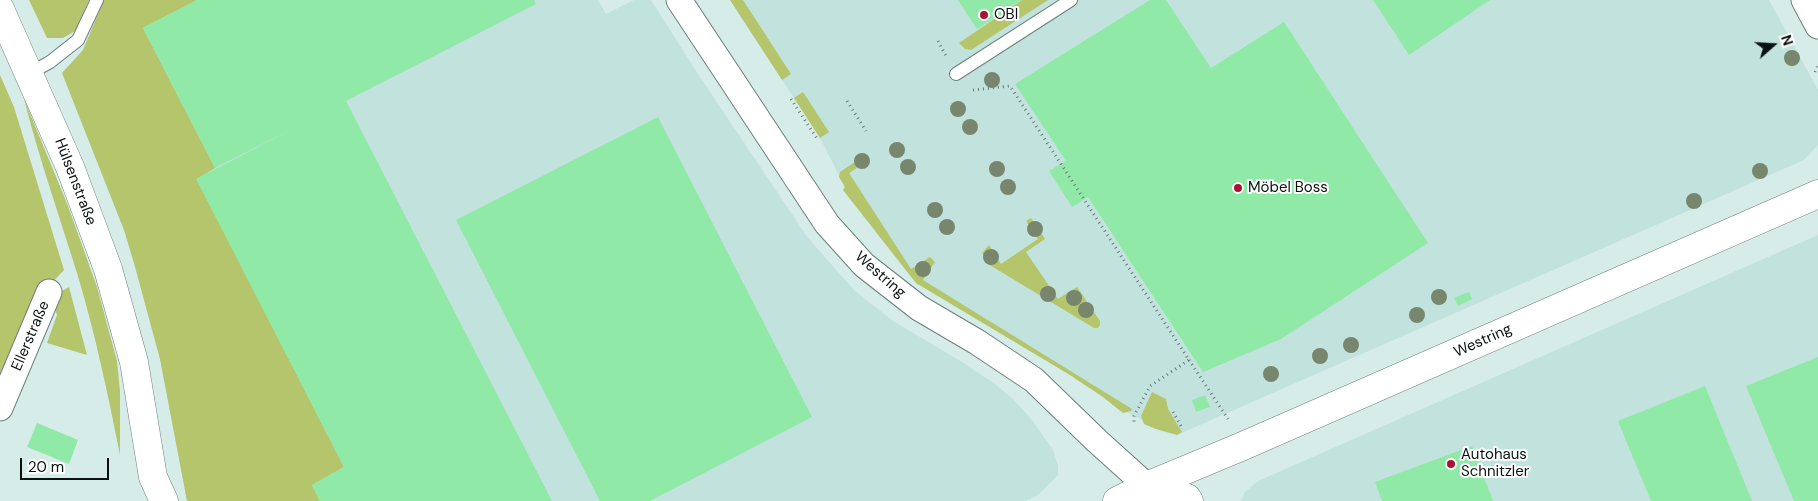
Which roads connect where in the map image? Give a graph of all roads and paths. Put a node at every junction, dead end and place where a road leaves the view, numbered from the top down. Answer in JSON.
{"nodes":[{"id":1,"x":96,"y":0,"type":"edge"},
{"id":2,"x":679,"y":0,"type":"edge"},
{"id":3,"x":1071,"y":0,"type":"edge"},
{"id":4,"x":1804,"y":0,"type":"edge"},
{"id":5,"x":0,"y":9,"type":"edge"},
{"id":6,"x":1818,"y":26,"type":"edge"},
{"id":7,"x":1818,"y":65,"type":"edge"},
{"id":8,"x":1815,"y":72,"type":"dead end"},
{"id":9,"x":30,"y":73,"type":"junction"},
{"id":10,"x":956,"y":74,"type":"dead end"},
{"id":11,"x":981,"y":90,"type":"dead end"},
{"id":12,"x":791,"y":99,"type":"dead end"},
{"id":13,"x":848,"y":101,"type":"dead end"},
{"id":14,"x":866,"y":131,"type":"dead end"},
{"id":15,"x":818,"y":140,"type":"dead end"},
{"id":16,"x":1077,"y":179,"type":"dead end"},
{"id":17,"x":1072,"y":182,"type":"junction"},
{"id":18,"x":1818,"y":194,"type":"edge"},
{"id":19,"x":49,"y":292,"type":"dead end"},
{"id":20,"x":1189,"y":360,"type":"junction"},
{"id":21,"x":0,"y":408,"type":"edge"},
{"id":22,"x":1173,"y":412,"type":"dead end"},
{"id":23,"x":1228,"y":419,"type":"dead end"},
{"id":24,"x":1134,"y":423,"type":"dead end"},
{"id":25,"x":1181,"y":426,"type":"dead end"},
{"id":26,"x":155,"y":493,"type":"edge"},
{"id":27,"x":1150,"y":493,"type":"edge"},
{"id":28,"x":1117,"y":501,"type":"edge"},
{"id":29,"x":1189,"y":501,"type":"edge"}],
"edges":[{"from":1,"to":9,"type":"lane"},
{"from":2,"to":27,"type":"street","name":"Westring"},
{"from":3,"to":10,"type":"lane"},
{"from":4,"to":6,"type":"street"},
{"from":5,"to":9,"type":"main road","name":"Hülsenstraße"},
{"from":7,"to":8,"type":"path"},
{"from":9,"to":26,"type":"main road","name":"Hülsenstraße"},
{"from":11,"to":17,"type":"path"},
{"from":12,"to":15,"type":"path"},
{"from":13,"to":14,"type":"path"},
{"from":16,"to":17,"type":"path"},
{"from":17,"to":20,"type":"path"},
{"from":18,"to":27,"type":"main road","name":"Westring"},
{"from":19,"to":21,"type":"street","name":"Ellerstraße"},
{"from":20,"to":23,"type":"path"},
{"from":20,"to":24,"type":"path"},
{"from":22,"to":25,"type":"path"},
{"from":27,"to":28,"type":"main road","name":"Westring"},
{"from":27,"to":29,"type":"main road"}]}
